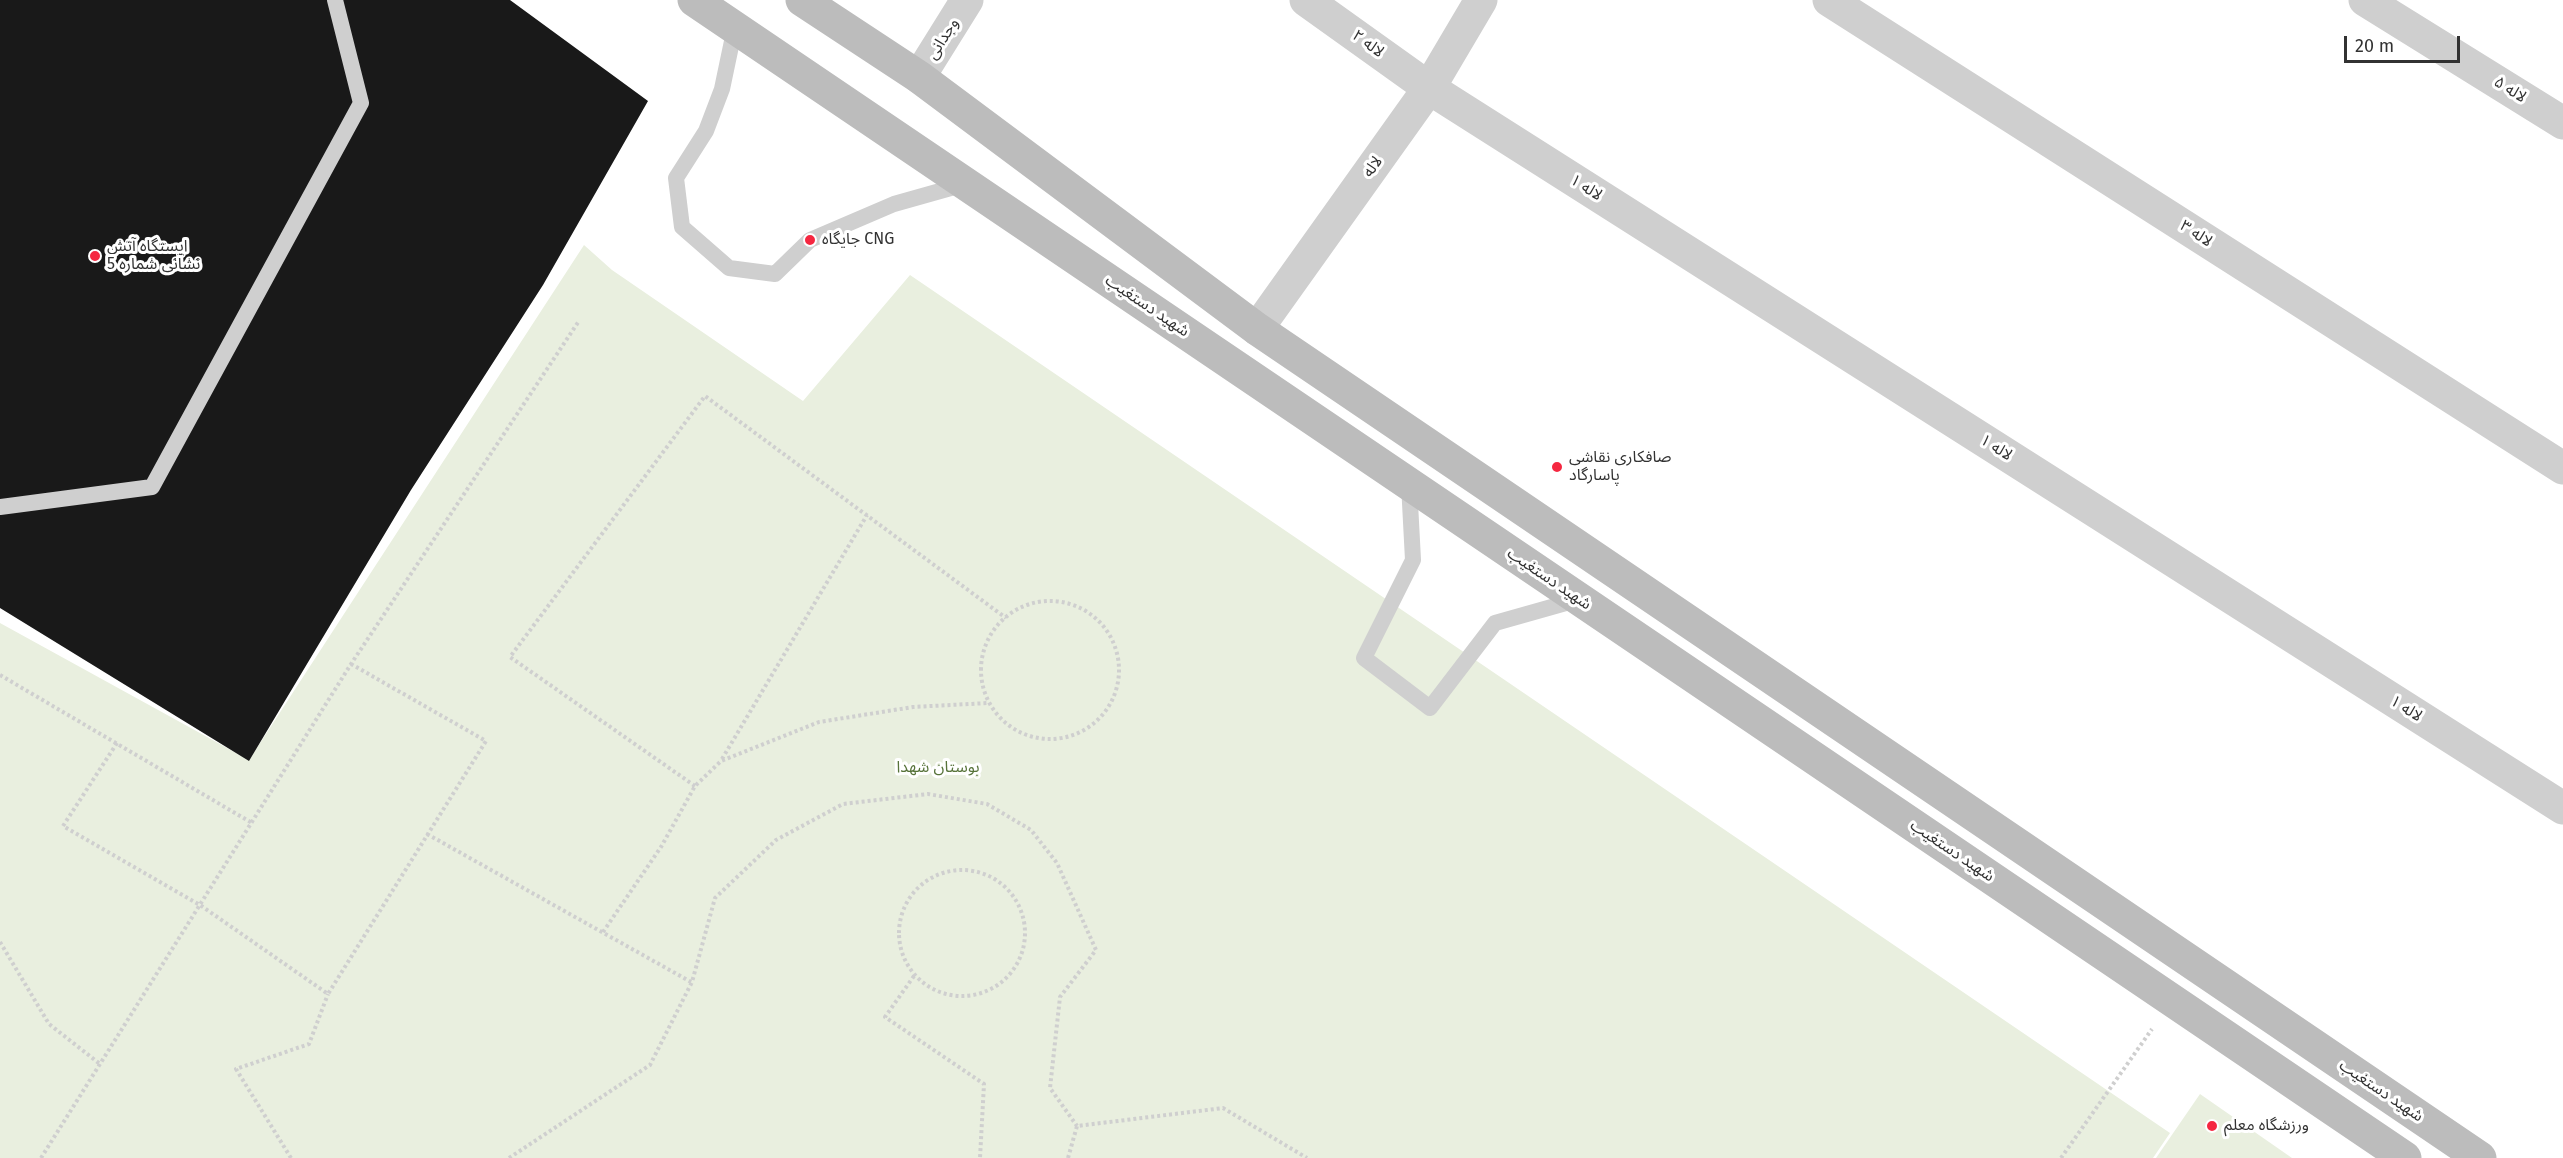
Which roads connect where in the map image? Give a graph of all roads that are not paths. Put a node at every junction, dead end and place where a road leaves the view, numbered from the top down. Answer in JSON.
{"nodes":[{"id":1,"x":335,"y":0,"type":"edge"},
{"id":2,"x":694,"y":0,"type":"edge"},
{"id":3,"x":802,"y":0,"type":"edge"},
{"id":4,"x":967,"y":0,"type":"edge"},
{"id":5,"x":1306,"y":0,"type":"edge"},
{"id":6,"x":1481,"y":0,"type":"edge"},
{"id":7,"x":1829,"y":0,"type":"edge"},
{"id":8,"x":2365,"y":0,"type":"edge"},
{"id":9,"x":735,"y":27,"type":"junction"},
{"id":10,"x":919,"y":77,"type":"junction"},
{"id":11,"x":1429,"y":88,"type":"junction"},
{"id":12,"x":2563,"y":123,"type":"edge"},
{"id":13,"x":967,"y":183,"type":"junction"},
{"id":14,"x":1257,"y":329,"type":"junction"},
{"id":15,"x":2563,"y":468,"type":"edge"},
{"id":16,"x":1409,"y":484,"type":"junction"},
{"id":17,"x":0,"y":507,"type":"edge"},
{"id":18,"x":1580,"y":599,"type":"junction"},
{"id":19,"x":2563,"y":808,"type":"edge"},
{"id":20,"x":2405,"y":1158,"type":"edge"},
{"id":21,"x":2480,"y":1158,"type":"edge"}],
"edges":[{"from":1,"to":17,"type":"lane"},
{"from":2,"to":9,"type":"main road","name":"شهید دستغیب"},
{"from":3,"to":10,"type":"main road","name":"شهید دستغیب"},
{"from":4,"to":10,"type":"street","name":"وجدانی"},
{"from":5,"to":11,"type":"street","name":"لاله ۲"},
{"from":6,"to":11,"type":"street","name":"لاله"},
{"from":7,"to":15,"type":"street","name":"لاله ۳"},
{"from":8,"to":12,"type":"street","name":"لاله ۵"},
{"from":9,"to":13,"type":"main road","name":"شهید دستغیب"},
{"from":9,"to":13,"type":"lane"},
{"from":10,"to":14,"type":"main road","name":"شهید دستغیب"},
{"from":11,"to":14,"type":"street","name":"لاله"},
{"from":11,"to":19,"type":"street","name":"لاله ۱"},
{"from":13,"to":16,"type":"main road","name":"شهید دستغیب"},
{"from":14,"to":21,"type":"main road","name":"شهید دستغیب"},
{"from":16,"to":18,"type":"main road","name":"شهید دستغیب"},
{"from":16,"to":18,"type":"lane"},
{"from":18,"to":20,"type":"main road","name":"شهید دستغیب"}]}
